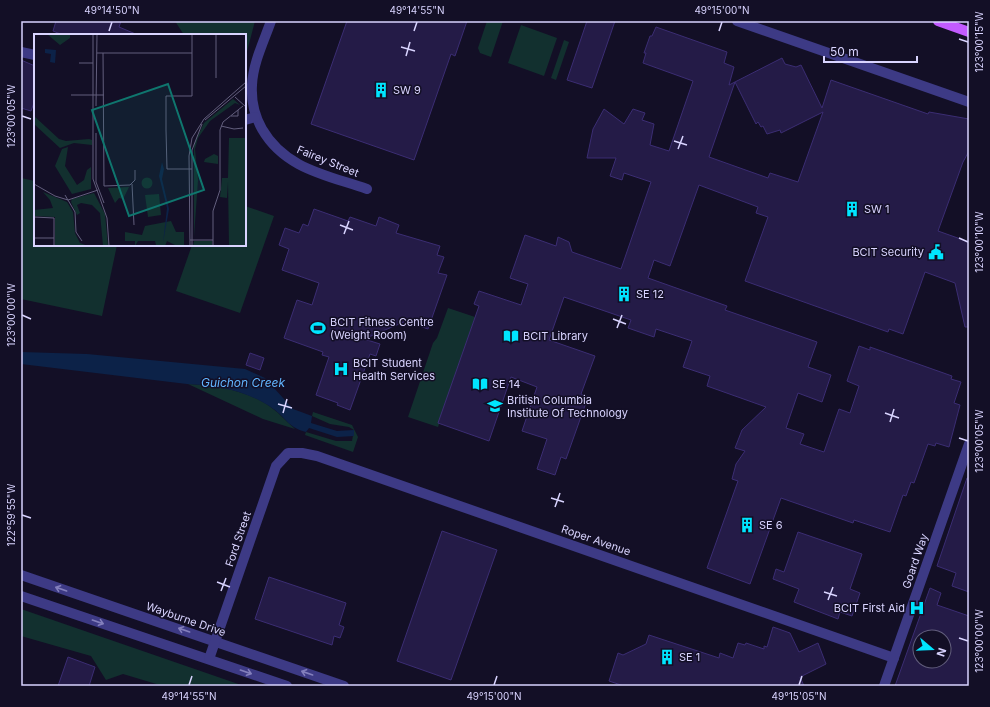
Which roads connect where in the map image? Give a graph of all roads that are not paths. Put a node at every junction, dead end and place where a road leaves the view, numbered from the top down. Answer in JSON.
{"nodes":[{"id":1,"x":271,"y":21,"type":"edge"},
{"id":2,"x":737,"y":21,"type":"edge"},
{"id":3,"x":938,"y":21,"type":"edge"},
{"id":4,"x":969,"y":32,"type":"edge"},
{"id":5,"x":21,"y":52,"type":"edge"},
{"id":6,"x":34,"y":54,"type":"edge"},
{"id":7,"x":969,"y":102,"type":"edge"},
{"id":8,"x":256,"y":117,"type":"junction"},
{"id":9,"x":246,"y":120,"type":"edge"},
{"id":10,"x":367,"y":190,"type":"dead end"},
{"id":11,"x":969,"y":444,"type":"edge"},
{"id":12,"x":288,"y":453,"type":"joint"},
{"id":13,"x":21,"y":575,"type":"edge"},
{"id":14,"x":21,"y":596,"type":"edge"},
{"id":15,"x":215,"y":641,"type":"junction"},
{"id":16,"x":894,"y":658,"type":"junction"},
{"id":17,"x":209,"y":659,"type":"junction"},
{"id":18,"x":287,"y":686,"type":"edge"},
{"id":19,"x":344,"y":686,"type":"edge"},
{"id":20,"x":884,"y":686,"type":"edge"}],
"edges":[{"from":1,"to":8,"type":"street","name":"Fairey Street"},
{"from":2,"to":7,"type":"street"},
{"from":3,"to":4,"type":"main road"},
{"from":5,"to":6,"type":"street"},
{"from":8,"to":9,"type":"street"},
{"from":8,"to":10,"type":"street","name":"Fairey Street"},
{"from":11,"to":16,"type":"street","name":"Goard Way"},
{"from":12,"to":15,"type":"street","name":"Ford Street"},
{"from":12,"to":16,"type":"street","name":"Roper Avenue"},
{"from":15,"to":13,"type":"street","name":"Wayburne Drive","one_way":true},
{"from":14,"to":17,"type":"street","one_way":true},
{"from":15,"to":17,"type":"street","name":"Ford Street"},
{"from":19,"to":15,"type":"street","name":"Wayburne Drive","one_way":true},
{"from":16,"to":20,"type":"street","name":"Goard Way"},
{"from":17,"to":18,"type":"street","one_way":true}]}
